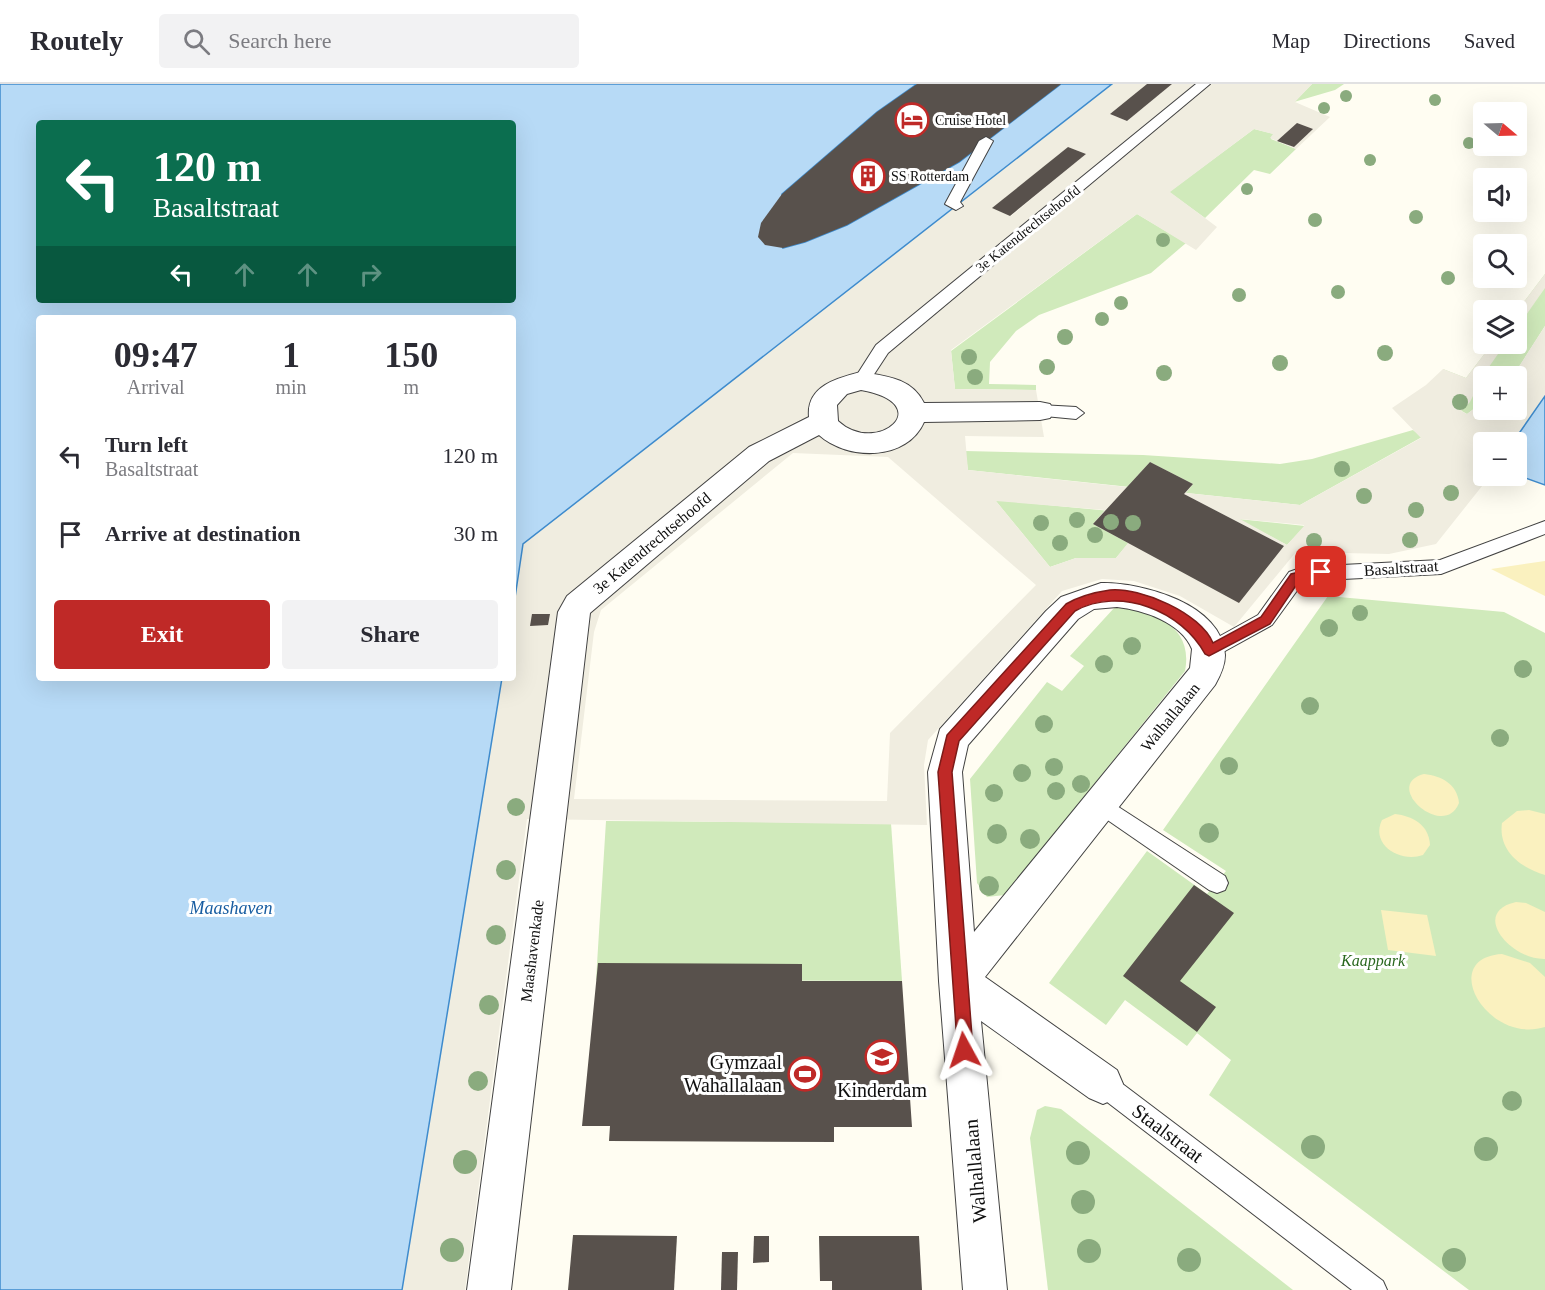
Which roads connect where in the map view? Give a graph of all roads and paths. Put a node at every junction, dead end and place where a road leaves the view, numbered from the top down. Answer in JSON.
{"nodes":[{"id":1,"x":1204,"y":84,"type":"edge"},
{"id":2,"x":986,"y":141,"type":"dead end"},
{"id":3,"x":956,"y":206,"type":"dead end"},
{"id":4,"x":861,"y":381,"type":"junction"},
{"id":5,"x":1040,"y":411,"type":"joint"},
{"id":6,"x":914,"y":413,"type":"junction"},
{"id":7,"x":1076,"y":413,"type":"dead end"},
{"id":8,"x":824,"y":421,"type":"junction"},
{"id":9,"x":1545,"y":527,"type":"edge"},
{"id":10,"x":574,"y":612,"type":"joint"},
{"id":11,"x":1209,"y":651,"type":"junction"},
{"id":12,"x":1100,"y":804,"type":"junction"},
{"id":13,"x":1217,"y":883,"type":"dead end"},
{"id":14,"x":958,"y":981,"type":"junction"},
{"id":15,"x":1103,"y":1084,"type":"joint"},
{"id":16,"x":489,"y":1290,"type":"edge"},
{"id":17,"x":985,"y":1290,"type":"edge"},
{"id":18,"x":1374,"y":1290,"type":"edge"}],
"edges":[{"from":1,"to":4,"type":"lane","name":"3e Katendrechtsehoofd"},
{"from":2,"to":3,"type":"lane"},
{"from":4,"to":6,"type":"street"},
{"from":4,"to":8,"type":"street"},
{"from":5,"to":6,"type":"street"},
{"from":5,"to":7,"type":"lane"},
{"from":6,"to":8,"type":"street"},
{"from":8,"to":10,"type":"street","name":"3e Katendrechtsehoofd"},
{"from":9,"to":11,"type":"lane","name":"Basaltstraat"},
{"from":10,"to":16,"type":"street","name":"Maashavenkade"},
{"from":11,"to":12,"type":"street","name":"Walhallalaan"},
{"from":11,"to":14,"type":"street","name":"Walhallalaan"},
{"from":12,"to":13,"type":"lane"},
{"from":12,"to":14,"type":"street","name":"Walhallalaan"},
{"from":14,"to":15,"type":"street","name":"Staalstraat"},
{"from":14,"to":17,"type":"street","name":"Walhallalaan"},
{"from":15,"to":18,"type":"lane","name":"Staalstraat"}]}
